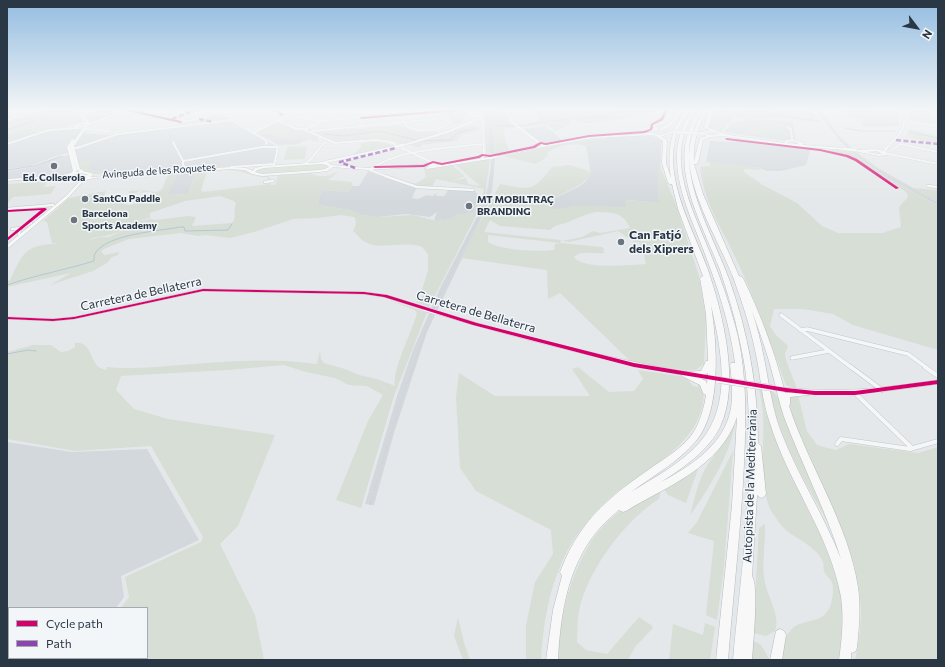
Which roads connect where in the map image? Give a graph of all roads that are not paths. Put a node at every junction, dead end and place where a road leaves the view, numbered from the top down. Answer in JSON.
{"nodes":[{"id":1,"x":19,"y":140,"type":"edge"},
{"id":2,"x":74,"y":140,"type":"edge"},
{"id":3,"x":78,"y":140,"type":"edge"},
{"id":4,"x":101,"y":140,"type":"edge"},
{"id":5,"x":261,"y":140,"type":"edge"},
{"id":6,"x":319,"y":140,"type":"junction"},
{"id":7,"x":369,"y":140,"type":"edge"},
{"id":8,"x":372,"y":140,"type":"edge"},
{"id":9,"x":418,"y":140,"type":"edge"},
{"id":10,"x":483,"y":140,"type":"edge"},
{"id":11,"x":535,"y":140,"type":"edge"},
{"id":12,"x":575,"y":140,"type":"edge"},
{"id":13,"x":665,"y":140,"type":"edge"},
{"id":14,"x":675,"y":140,"type":"edge"},
{"id":15,"x":680,"y":140,"type":"edge"},
{"id":16,"x":687,"y":140,"type":"edge"},
{"id":17,"x":693,"y":140,"type":"edge"},
{"id":18,"x":701,"y":140,"type":"edge"},
{"id":19,"x":762,"y":140,"type":"edge"},
{"id":20,"x":795,"y":140,"type":"edge"},
{"id":21,"x":896,"y":140,"type":"edge"},
{"id":22,"x":173,"y":142,"type":"dead end"},
{"id":23,"x":324,"y":142,"type":"junction"},
{"id":24,"x":787,"y":142,"type":"joint"},
{"id":25,"x":798,"y":143,"type":"junction"},
{"id":26,"x":7,"y":144,"type":"edge"},
{"id":27,"x":265,"y":144,"type":"junction"},
{"id":28,"x":483,"y":144,"type":"junction"},
{"id":29,"x":272,"y":145,"type":"junction"},
{"id":30,"x":69,"y":146,"type":"junction"},
{"id":31,"x":84,"y":146,"type":"junction"},
{"id":32,"x":543,"y":146,"type":"junction"},
{"id":33,"x":73,"y":147,"type":"junction"},
{"id":34,"x":395,"y":147,"type":"junction"},
{"id":35,"x":318,"y":148,"type":"junction"},
{"id":36,"x":534,"y":148,"type":"junction"},
{"id":37,"x":887,"y":148,"type":"junction"},
{"id":38,"x":876,"y":150,"type":"junction"},
{"id":39,"x":870,"y":151,"type":"junction"},
{"id":40,"x":891,"y":152,"type":"junction"},
{"id":41,"x":938,"y":152,"type":"edge"},
{"id":42,"x":414,"y":153,"type":"junction"},
{"id":43,"x":885,"y":153,"type":"junction"},
{"id":44,"x":72,"y":154,"type":"junction"},
{"id":45,"x":498,"y":156,"type":"junction"},
{"id":46,"x":487,"y":157,"type":"junction"},
{"id":47,"x":311,"y":161,"type":"junction"},
{"id":48,"x":469,"y":161,"type":"junction"},
{"id":49,"x":316,"y":163,"type":"junction"},
{"id":50,"x":322,"y":163,"type":"junction"},
{"id":51,"x":183,"y":164,"type":"junction"},
{"id":52,"x":304,"y":164,"type":"junction"},
{"id":53,"x":938,"y":164,"type":"edge"},
{"id":54,"x":274,"y":165,"type":"junction"},
{"id":55,"x":330,"y":165,"type":"junction"},
{"id":56,"x":444,"y":165,"type":"junction"},
{"id":57,"x":454,"y":165,"type":"junction"},
{"id":58,"x":435,"y":166,"type":"junction"},
{"id":59,"x":232,"y":167,"type":"junction"},
{"id":60,"x":188,"y":168,"type":"junction"},
{"id":61,"x":211,"y":168,"type":"junction"},
{"id":62,"x":257,"y":168,"type":"junction"},
{"id":63,"x":355,"y":168,"type":"junction"},
{"id":64,"x":173,"y":169,"type":"junction"},
{"id":65,"x":220,"y":169,"type":"junction"},
{"id":66,"x":371,"y":169,"type":"junction"},
{"id":67,"x":156,"y":170,"type":"joint"},
{"id":68,"x":326,"y":170,"type":"junction"},
{"id":69,"x":83,"y":172,"type":"junction"},
{"id":70,"x":253,"y":173,"type":"junction"},
{"id":71,"x":90,"y":176,"type":"junction"},
{"id":72,"x":67,"y":177,"type":"junction"},
{"id":73,"x":82,"y":180,"type":"junction"},
{"id":74,"x":7,"y":181,"type":"edge"},
{"id":75,"x":73,"y":181,"type":"junction"},
{"id":76,"x":273,"y":181,"type":"dead end"},
{"id":77,"x":265,"y":182,"type":"dead end"},
{"id":78,"x":697,"y":185,"type":"junction"},
{"id":79,"x":928,"y":186,"type":"dead end"},
{"id":80,"x":938,"y":187,"type":"edge"},
{"id":81,"x":473,"y":190,"type":"dead end"},
{"id":82,"x":678,"y":198,"type":"junction"},
{"id":83,"x":53,"y":206,"type":"junction"},
{"id":84,"x":7,"y":210,"type":"edge"},
{"id":85,"x":31,"y":224,"type":"junction"},
{"id":86,"x":12,"y":229,"type":"dead end"},
{"id":87,"x":17,"y":229,"type":"junction"},
{"id":88,"x":19,"y":234,"type":"junction"},
{"id":89,"x":7,"y":244,"type":"edge"},
{"id":90,"x":7,"y":247,"type":"edge"},
{"id":91,"x":726,"y":252,"type":"junction"},
{"id":92,"x":699,"y":254,"type":"junction"},
{"id":93,"x":781,"y":315,"type":"dead end"},
{"id":94,"x":7,"y":318,"type":"edge"},
{"id":95,"x":730,"y":321,"type":"junction"},
{"id":96,"x":800,"y":330,"type":"junction"},
{"id":97,"x":711,"y":339,"type":"junction"},
{"id":98,"x":711,"y":351,"type":"junction"},
{"id":99,"x":829,"y":351,"type":"junction"},
{"id":100,"x":792,"y":358,"type":"dead end"},
{"id":101,"x":685,"y":374,"type":"junction"},
{"id":102,"x":938,"y":376,"type":"edge"},
{"id":103,"x":778,"y":379,"type":"junction"},
{"id":104,"x":713,"y":382,"type":"junction"},
{"id":105,"x":938,"y":382,"type":"edge"},
{"id":106,"x":776,"y":389,"type":"junction"},
{"id":107,"x":882,"y":390,"type":"junction"},
{"id":108,"x":805,"y":393,"type":"junction"},
{"id":109,"x":855,"y":393,"type":"junction"},
{"id":110,"x":708,"y":398,"type":"junction"},
{"id":111,"x":788,"y":416,"type":"junction"},
{"id":112,"x":754,"y":422,"type":"junction"},
{"id":113,"x":938,"y":441,"type":"edge"},
{"id":114,"x":837,"y":444,"type":"dead end"},
{"id":115,"x":912,"y":448,"type":"junction"},
{"id":116,"x":761,"y":494,"type":"dead end"},
{"id":117,"x":748,"y":556,"type":"junction"},
{"id":118,"x":572,"y":566,"type":"junction"},
{"id":119,"x":560,"y":602,"type":"junction"},
{"id":120,"x":780,"y":635,"type":"dead end"},
{"id":121,"x":552,"y":660,"type":"edge"},
{"id":122,"x":722,"y":660,"type":"edge"},
{"id":123,"x":738,"y":660,"type":"edge"},
{"id":124,"x":746,"y":660,"type":"edge"},
{"id":125,"x":776,"y":660,"type":"edge"},
{"id":126,"x":845,"y":660,"type":"edge"},
{"id":127,"x":848,"y":660,"type":"edge"}],
"edges":[{"from":1,"to":26,"type":"street"},
{"from":2,"to":30,"type":"street"},
{"from":3,"to":33,"type":"street"},
{"from":4,"to":31,"type":"street"},
{"from":5,"to":27,"type":"street"},
{"from":6,"to":23,"type":"street"},
{"from":6,"to":23,"type":"street"},
{"from":6,"to":35,"type":"street"},
{"from":7,"to":23,"type":"street"},
{"from":8,"to":42,"type":"street"},
{"from":9,"to":34,"type":"street","bridge":true},
{"from":10,"to":28,"type":"street"},
{"from":11,"to":32,"type":"street"},
{"from":12,"to":32,"type":"street"},
{"from":13,"to":82,"type":"highway"},
{"from":14,"to":82,"type":"highway"},
{"from":15,"to":95,"type":"highway","name":"Autopista de la Mediterrània"},
{"from":16,"to":112,"type":"highway","name":"Autopista de la Mediterrània"},
{"from":17,"to":78,"type":"highway"},
{"from":18,"to":78,"type":"highway"},
{"from":19,"to":24,"type":"street"},
{"from":20,"to":25,"type":"street"},
{"from":21,"to":37,"type":"street"},
{"from":22,"to":51,"type":"street"},
{"from":23,"to":35,"type":"street"},
{"from":24,"to":25,"type":"street"},
{"from":25,"to":39,"type":"street","bridge":true},
{"from":27,"to":29,"type":"street"},
{"from":27,"to":29,"type":"street"},
{"from":27,"to":51,"type":"street"},
{"from":28,"to":42,"type":"street"},
{"from":28,"to":46,"type":"street"},
{"from":29,"to":54,"type":"street"},
{"from":30,"to":33,"type":"street"},
{"from":30,"to":44,"type":"street"},
{"from":31,"to":33,"type":"street"},
{"from":31,"to":33,"type":"street"},
{"from":31,"to":44,"type":"street"},
{"from":32,"to":36,"type":"street"},
{"from":33,"to":44,"type":"street"},
{"from":34,"to":50,"type":"street"},
{"from":34,"to":55,"type":"street"},
{"from":34,"to":63,"type":"street"},
{"from":35,"to":47,"type":"street"},
{"from":36,"to":45,"type":"street"},
{"from":36,"to":45,"type":"street"},
{"from":37,"to":38,"type":"street"},
{"from":37,"to":43,"type":"street"},
{"from":38,"to":39,"type":"street"},
{"from":38,"to":43,"type":"street"},
{"from":39,"to":43,"type":"street"},
{"from":40,"to":41,"type":"street"},
{"from":40,"to":43,"type":"street"},
{"from":40,"to":53,"type":"street"},
{"from":42,"to":58,"type":"street"},
{"from":42,"to":66,"type":"street"},
{"from":44,"to":69,"type":"street"},
{"from":44,"to":72,"type":"street"},
{"from":45,"to":46,"type":"street","bridge":true},
{"from":46,"to":48,"type":"street"},
{"from":46,"to":57,"type":"street"},
{"from":47,"to":49,"type":"street"},
{"from":47,"to":52,"type":"street"},
{"from":48,"to":56,"type":"street"},
{"from":48,"to":57,"type":"street"},
{"from":49,"to":50,"type":"street","name":"Avinguda de les Roquetes"},
{"from":49,"to":52,"type":"street","name":"Avinguda de les Roquetes"},
{"from":50,"to":55,"type":"street"},
{"from":51,"to":60,"type":"street"},
{"from":51,"to":64,"type":"street"},
{"from":52,"to":54,"type":"street","name":"Avinguda de les Roquetes"},
{"from":54,"to":59,"type":"street","name":"Avinguda de les Roquetes"},
{"from":54,"to":62,"type":"street","name":"Avinguda de les Roquetes"},
{"from":55,"to":63,"type":"street"},
{"from":55,"to":68,"type":"street"},
{"from":56,"to":57,"type":"street"},
{"from":56,"to":58,"type":"street"},
{"from":57,"to":58,"type":"street"},
{"from":58,"to":66,"type":"street"},
{"from":59,"to":62,"type":"street","name":"Avinguda de les Roquetes"},
{"from":59,"to":65,"type":"street"},
{"from":59,"to":70,"type":"street","name":"Avinguda de les Roquetes"},
{"from":60,"to":61,"type":"street"},
{"from":60,"to":64,"type":"street"},
{"from":61,"to":65,"type":"street","name":"Avinguda de les Roquetes"},
{"from":61,"to":71,"type":"street","name":"Avinguda de les Roquetes"},
{"from":62,"to":70,"type":"street"},
{"from":63,"to":66,"type":"street"},
{"from":63,"to":68,"type":"street"},
{"from":64,"to":67,"type":"street"},
{"from":65,"to":71,"type":"street"},
{"from":66,"to":81,"type":"street"},
{"from":67,"to":71,"type":"street"},
{"from":68,"to":70,"type":"street","name":"Avinguda de les Roquetes"},
{"from":69,"to":71,"type":"street"},
{"from":69,"to":72,"type":"street"},
{"from":71,"to":72,"type":"street"},
{"from":71,"to":73,"type":"street"},
{"from":72,"to":74,"type":"street"},
{"from":72,"to":74,"type":"street"},
{"from":72,"to":75,"type":"street"},
{"from":73,"to":75,"type":"street"},
{"from":73,"to":90,"type":"street"},
{"from":75,"to":83,"type":"street"},
{"from":76,"to":77,"type":"street"},
{"from":78,"to":91,"type":"highway"},
{"from":79,"to":80,"type":"street"},
{"from":82,"to":92,"type":"highway"},
{"from":83,"to":84,"type":"street"},
{"from":83,"to":85,"type":"street"},
{"from":85,"to":87,"type":"street"},
{"from":85,"to":88,"type":"street"},
{"from":86,"to":87,"type":"street"},
{"from":87,"to":88,"type":"street"},
{"from":88,"to":89,"type":"street"},
{"from":91,"to":103,"type":"highway"},
{"from":91,"to":126,"type":"highway"},
{"from":92,"to":97,"type":"highway"},
{"from":92,"to":118,"type":"highway"},
{"from":93,"to":96,"type":"street"},
{"from":94,"to":101,"type":"street","name":"Carretera de Bellaterra","bridge":true},
{"from":95,"to":118,"type":"highway"},
{"from":95,"to":122,"type":"highway","name":"Autopista de la Mediterrània"},
{"from":96,"to":99,"type":"street"},
{"from":96,"to":102,"type":"street"},
{"from":97,"to":98,"type":"highway"},
{"from":97,"to":104,"type":"highway"},
{"from":98,"to":101,"type":"highway"},
{"from":98,"to":104,"type":"highway"},
{"from":99,"to":100,"type":"street"},
{"from":99,"to":107,"type":"street"},
{"from":101,"to":104,"type":"street","name":"Carretera de Bellaterra"},
{"from":101,"to":110,"type":"highway"},
{"from":103,"to":106,"type":"highway"},
{"from":103,"to":108,"type":"highway"},
{"from":104,"to":106,"type":"street","name":"Carretera de Bellaterra","bridge":true},
{"from":104,"to":110,"type":"highway"},
{"from":105,"to":107,"type":"street","name":"Carretera de Bellaterra"},
{"from":106,"to":108,"type":"street","name":"Carretera de Bellaterra"},
{"from":106,"to":111,"type":"highway"},
{"from":107,"to":109,"type":"street","name":"Carretera de Bellaterra"},
{"from":108,"to":109,"type":"street","name":"Carretera de Bellaterra"},
{"from":108,"to":111,"type":"highway"},
{"from":109,"to":115,"type":"street"},
{"from":110,"to":119,"type":"highway"},
{"from":111,"to":127,"type":"highway"},
{"from":112,"to":116,"type":"highway"},
{"from":112,"to":117,"type":"highway","name":"Autopista de la Mediterrània"},
{"from":113,"to":115,"type":"street"},
{"from":114,"to":115,"type":"street"},
{"from":117,"to":123,"type":"highway","name":"Autopista de la Mediterrània"},
{"from":117,"to":124,"type":"highway"},
{"from":118,"to":119,"type":"highway"},
{"from":119,"to":121,"type":"highway"},
{"from":120,"to":125,"type":"highway"}]}
